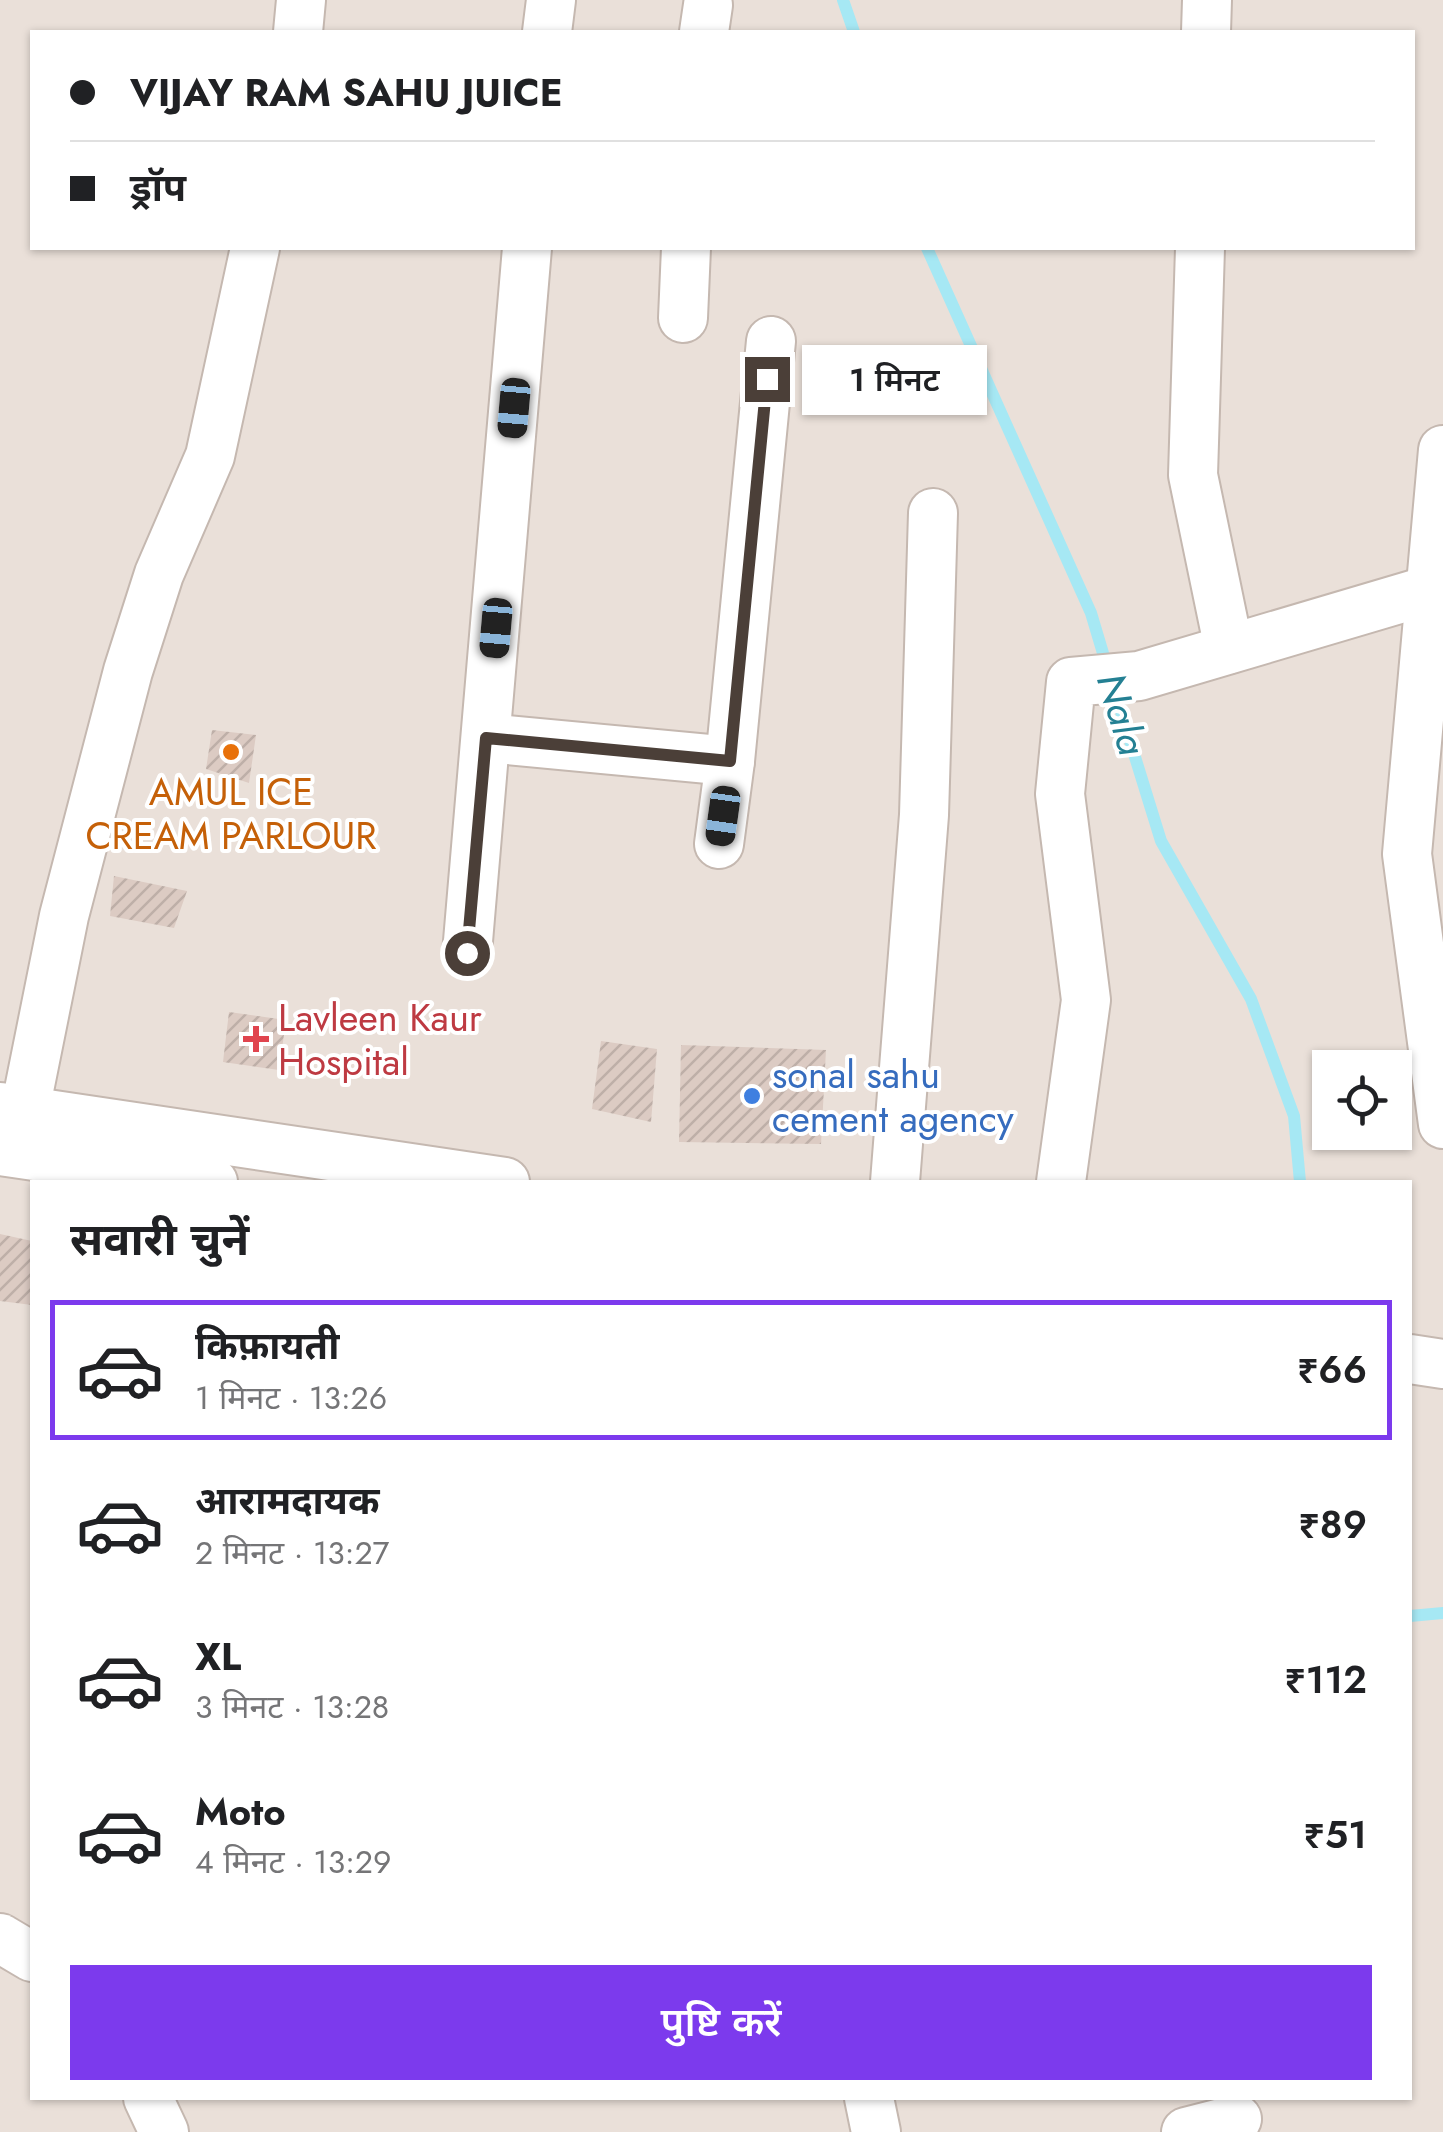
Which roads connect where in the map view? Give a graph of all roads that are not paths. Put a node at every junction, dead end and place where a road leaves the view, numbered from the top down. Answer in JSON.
{"nodes":[{"id":1,"x":301,"y":0,"type":"edge"},
{"id":2,"x":551,"y":0,"type":"edge"},
{"id":3,"x":1207,"y":0,"type":"edge"},
{"id":4,"x":298,"y":30,"type":"edge"},
{"id":5,"x":547,"y":30,"type":"edge"},
{"id":6,"x":1206,"y":30,"type":"edge"},
{"id":7,"x":255,"y":250,"type":"edge"},
{"id":8,"x":527,"y":250,"type":"edge"},
{"id":9,"x":686,"y":250,"type":"edge"},
{"id":10,"x":1200,"y":250,"type":"edge"},
{"id":11,"x":683,"y":318,"type":"dead end"},
{"id":12,"x":771,"y":341,"type":"dead end"},
{"id":13,"x":1443,"y":450,"type":"edge"},
{"id":14,"x":934,"y":513,"type":"dead end"},
{"id":15,"x":1438,"y":587,"type":"edge"},
{"id":16,"x":1229,"y":649,"type":"junction"},
{"id":17,"x":486,"y":738,"type":"junction"},
{"id":18,"x":730,"y":761,"type":"junction"},
{"id":19,"x":719,"y":844,"type":"dead end"},
{"id":20,"x":467,"y":953,"type":"dead end"},
{"id":21,"x":13,"y":1108,"type":"edge"},
{"id":22,"x":1443,"y":1124,"type":"edge"},
{"id":23,"x":0,"y":1151,"type":"edge"},
{"id":24,"x":441,"y":1178,"type":"edge"},
{"id":25,"x":199,"y":1180,"type":"edge"},
{"id":26,"x":473,"y":1180,"type":"edge"},
{"id":27,"x":895,"y":1180,"type":"edge"},
{"id":28,"x":1061,"y":1180,"type":"edge"},
{"id":29,"x":1412,"y":1329,"type":"edge"},
{"id":30,"x":1443,"y":1334,"type":"edge"},
{"id":31,"x":1412,"y":1359,"type":"edge"},
{"id":32,"x":1443,"y":1364,"type":"edge"},
{"id":33,"x":0,"y":1938,"type":"edge"},
{"id":34,"x":30,"y":1956,"type":"edge"},
{"id":35,"x":868,"y":2100,"type":"edge"},
{"id":36,"x":1236,"y":2116,"type":"edge"},
{"id":37,"x":876,"y":2132,"type":"edge"},
{"id":38,"x":1186,"y":2132,"type":"edge"}],
"edges":[{"from":1,"to":4,"type":"street"},
{"from":2,"to":5,"type":"street"},
{"from":3,"to":6,"type":"street"},
{"from":7,"to":21,"type":"street"},
{"from":8,"to":17,"type":"street"},
{"from":9,"to":11,"type":"street"},
{"from":10,"to":16,"type":"street"},
{"from":12,"to":18,"type":"street"},
{"from":13,"to":15,"type":"street"},
{"from":14,"to":27,"type":"street"},
{"from":15,"to":16,"type":"street"},
{"from":15,"to":22,"type":"street"},
{"from":16,"to":28,"type":"street"},
{"from":17,"to":18,"type":"street"},
{"from":17,"to":20,"type":"street"},
{"from":18,"to":19,"type":"street"},
{"from":21,"to":24,"type":"street"},
{"from":23,"to":25,"type":"street"},
{"from":24,"to":26,"type":"street"},
{"from":29,"to":30,"type":"street"},
{"from":31,"to":32,"type":"street"},
{"from":33,"to":34,"type":"street"},
{"from":35,"to":37,"type":"street"},
{"from":36,"to":38,"type":"street"}]}
